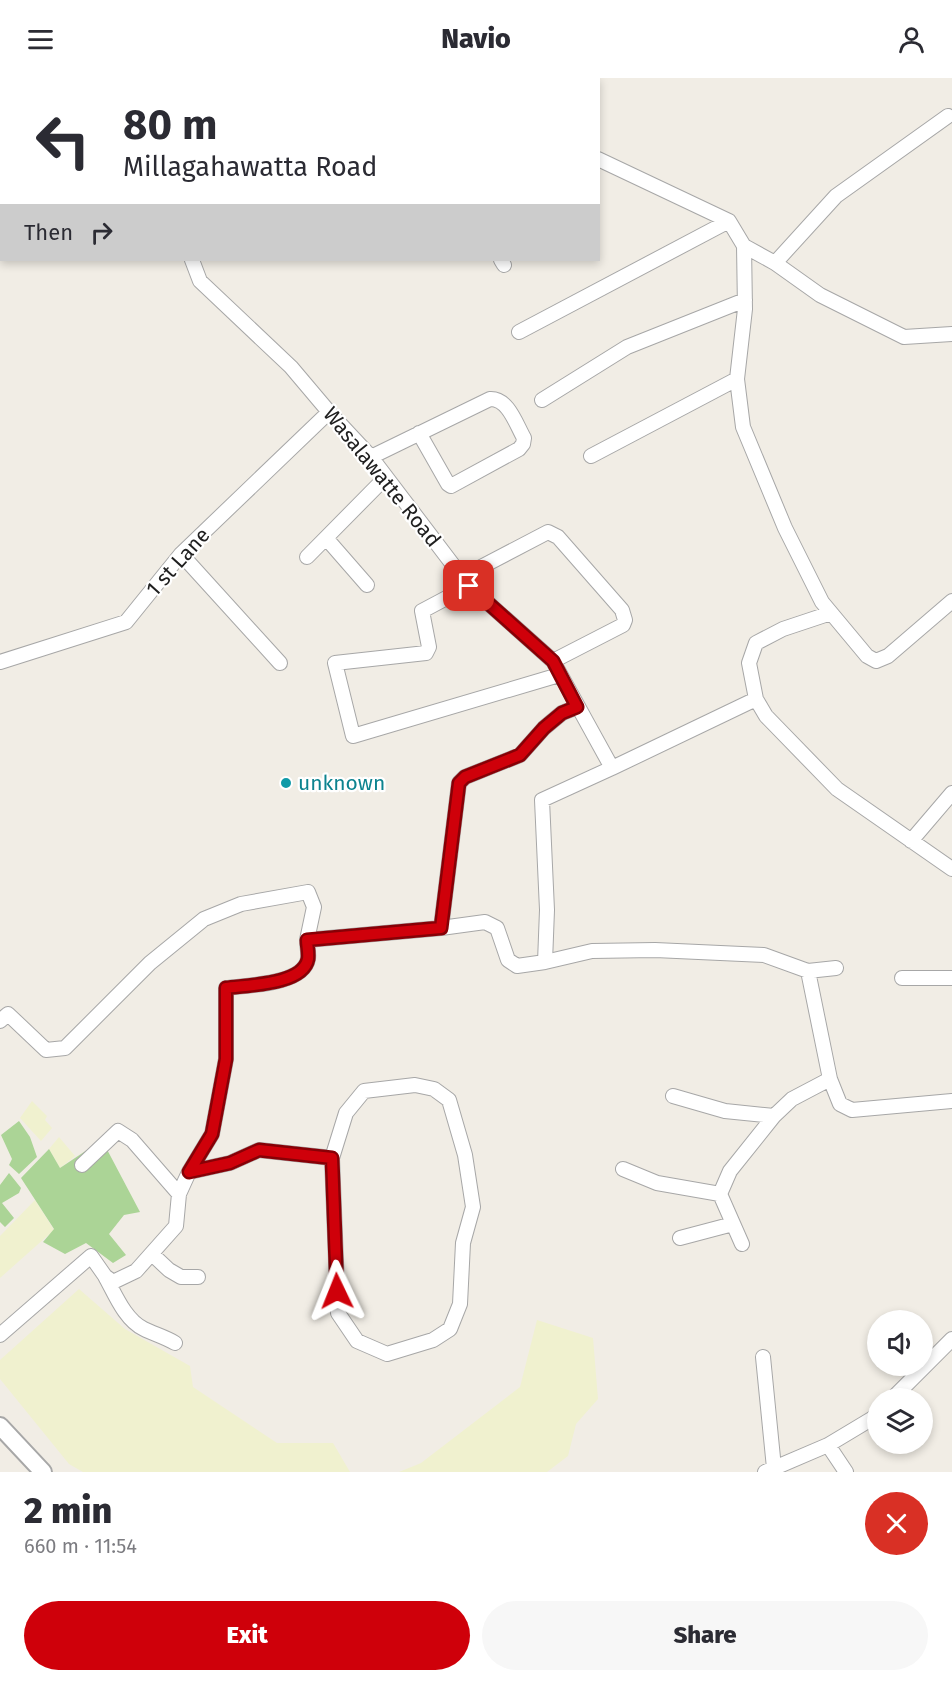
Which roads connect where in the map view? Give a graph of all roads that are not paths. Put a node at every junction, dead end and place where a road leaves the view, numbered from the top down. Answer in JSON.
{"nodes":[{"id":1,"x":948,"y":116,"type":"dead end"},
{"id":2,"x":600,"y":160,"type":"edge"},
{"id":3,"x":729,"y":221,"type":"junction"},
{"id":4,"x":744,"y":246,"type":"junction"},
{"id":5,"x":192,"y":261,"type":"edge"},
{"id":6,"x":775,"y":263,"type":"junction"},
{"id":7,"x":745,"y":300,"type":"junction"},
{"id":8,"x":519,"y":332,"type":"dead end"},
{"id":9,"x":952,"y":334,"type":"edge"},
{"id":10,"x":737,"y":379,"type":"junction"},
{"id":11,"x":542,"y":400,"type":"dead end"},
{"id":12,"x":328,"y":412,"type":"junction"},
{"id":13,"x":419,"y":433,"type":"junction"},
{"id":14,"x":591,"y":456,"type":"dead end"},
{"id":15,"x":371,"y":457,"type":"junction"},
{"id":16,"x":386,"y":477,"type":"junction"},
{"id":17,"x":326,"y":538,"type":"junction"},
{"id":18,"x":181,"y":554,"type":"junction"},
{"id":19,"x":307,"y":557,"type":"dead end"},
{"id":20,"x":465,"y":582,"type":"junction"},
{"id":21,"x":367,"y":585,"type":"dead end"},
{"id":22,"x":952,"y":601,"type":"edge"},
{"id":23,"x":831,"y":613,"type":"junction"},
{"id":24,"x":553,"y":661,"type":"junction"},
{"id":25,"x":0,"y":662,"type":"edge"},
{"id":26,"x":280,"y":663,"type":"dead end"},
{"id":27,"x":559,"y":675,"type":"junction"},
{"id":28,"x":756,"y":699,"type":"junction"},
{"id":29,"x":577,"y":707,"type":"junction"},
{"id":30,"x":612,"y":768,"type":"junction"},
{"id":31,"x":952,"y":793,"type":"edge"},
{"id":32,"x":911,"y":840,"type":"junction"},
{"id":33,"x":952,"y":869,"type":"edge"},
{"id":34,"x":441,"y":928,"type":"junction"},
{"id":35,"x":307,"y":940,"type":"junction"},
{"id":36,"x":545,"y":962,"type":"junction"},
{"id":37,"x":836,"y":968,"type":"dead end"},
{"id":38,"x":808,"y":971,"type":"junction"},
{"id":39,"x":903,"y":978,"type":"dead end"},
{"id":40,"x":952,"y":978,"type":"edge"},
{"id":41,"x":0,"y":1021,"type":"edge"},
{"id":42,"x":830,"y":1079,"type":"junction"},
{"id":43,"x":673,"y":1096,"type":"dead end"},
{"id":44,"x":952,"y":1101,"type":"edge"},
{"id":45,"x":774,"y":1116,"type":"junction"},
{"id":46,"x":332,"y":1158,"type":"junction"},
{"id":47,"x":82,"y":1165,"type":"dead end"},
{"id":48,"x":623,"y":1169,"type":"dead end"},
{"id":49,"x":189,"y":1172,"type":"junction"},
{"id":50,"x":179,"y":1194,"type":"junction"},
{"id":51,"x":720,"y":1194,"type":"junction"},
{"id":52,"x":733,"y":1224,"type":"junction"},
{"id":53,"x":680,"y":1238,"type":"dead end"},
{"id":54,"x":742,"y":1244,"type":"dead end"},
{"id":55,"x":152,"y":1254,"type":"junction"},
{"id":56,"x":105,"y":1276,"type":"junction"},
{"id":57,"x":198,"y":1277,"type":"dead end"},
{"id":58,"x":0,"y":1335,"type":"edge"},
{"id":59,"x":952,"y":1340,"type":"edge"},
{"id":60,"x":174,"y":1343,"type":"dead end"},
{"id":61,"x":763,"y":1357,"type":"dead end"},
{"id":62,"x":902,"y":1388,"type":"edge"},
{"id":63,"x":867,"y":1421,"type":"edge"},
{"id":64,"x":0,"y":1426,"type":"edge"},
{"id":65,"x":828,"y":1444,"type":"junction"},
{"id":66,"x":770,"y":1470,"type":"edge"},
{"id":67,"x":43,"y":1472,"type":"edge"},
{"id":68,"x":846,"y":1472,"type":"edge"}],
"edges":[{"from":1,"to":6,"type":"street"},
{"from":2,"to":3,"type":"street"},
{"from":3,"to":4,"type":"street"},
{"from":3,"to":8,"type":"street"},
{"from":4,"to":6,"type":"street"},
{"from":4,"to":7,"type":"street"},
{"from":5,"to":12,"type":"street","name":"Wasalawatte Road"},
{"from":6,"to":9,"type":"street"},
{"from":7,"to":10,"type":"street"},
{"from":7,"to":11,"type":"street"},
{"from":10,"to":14,"type":"street"},
{"from":10,"to":23,"type":"street"},
{"from":12,"to":15,"type":"street","name":"Wasalawatte Road"},
{"from":12,"to":18,"type":"street","name":"1 st Lane"},
{"from":13,"to":13,"type":"street"},
{"from":13,"to":15,"type":"street"},
{"from":15,"to":16,"type":"street","name":"Wasalawatte Road"},
{"from":16,"to":17,"type":"street"},
{"from":16,"to":20,"type":"street","name":"Wasalawatte Road"},
{"from":17,"to":19,"type":"street"},
{"from":17,"to":21,"type":"street"},
{"from":18,"to":25,"type":"street","name":"1 st Lane"},
{"from":18,"to":26,"type":"street"},
{"from":20,"to":24,"type":"street","name":"Wasalawatte Road"},
{"from":20,"to":24,"type":"street"},
{"from":20,"to":27,"type":"street"},
{"from":22,"to":23,"type":"street"},
{"from":23,"to":28,"type":"street"},
{"from":24,"to":27,"type":"street","name":"Wasalawatte Road"},
{"from":27,"to":29,"type":"street","name":"Wasalawatte Road"},
{"from":28,"to":30,"type":"street"},
{"from":28,"to":32,"type":"street"},
{"from":29,"to":30,"type":"street","name":"Wasalawatte Road"},
{"from":29,"to":34,"type":"street"},
{"from":30,"to":36,"type":"street"},
{"from":31,"to":32,"type":"street"},
{"from":32,"to":33,"type":"street"},
{"from":34,"to":35,"type":"street"},
{"from":34,"to":36,"type":"street"},
{"from":35,"to":41,"type":"street"},
{"from":35,"to":49,"type":"street"},
{"from":36,"to":38,"type":"street"},
{"from":37,"to":38,"type":"street"},
{"from":38,"to":42,"type":"street"},
{"from":39,"to":40,"type":"street"},
{"from":42,"to":44,"type":"street"},
{"from":42,"to":45,"type":"street"},
{"from":43,"to":45,"type":"street"},
{"from":45,"to":51,"type":"street"},
{"from":46,"to":46,"type":"street"},
{"from":46,"to":49,"type":"street"},
{"from":47,"to":50,"type":"street"},
{"from":48,"to":51,"type":"street"},
{"from":49,"to":50,"type":"street"},
{"from":50,"to":55,"type":"street"},
{"from":51,"to":52,"type":"street"},
{"from":52,"to":53,"type":"street"},
{"from":52,"to":54,"type":"street"},
{"from":55,"to":56,"type":"street"},
{"from":55,"to":57,"type":"street"},
{"from":56,"to":58,"type":"street"},
{"from":56,"to":60,"type":"street"},
{"from":59,"to":62,"type":"street"},
{"from":61,"to":66,"type":"street"},
{"from":63,"to":65,"type":"street"},
{"from":64,"to":67,"type":"street"},
{"from":65,"to":66,"type":"street"},
{"from":65,"to":68,"type":"street"}]}
